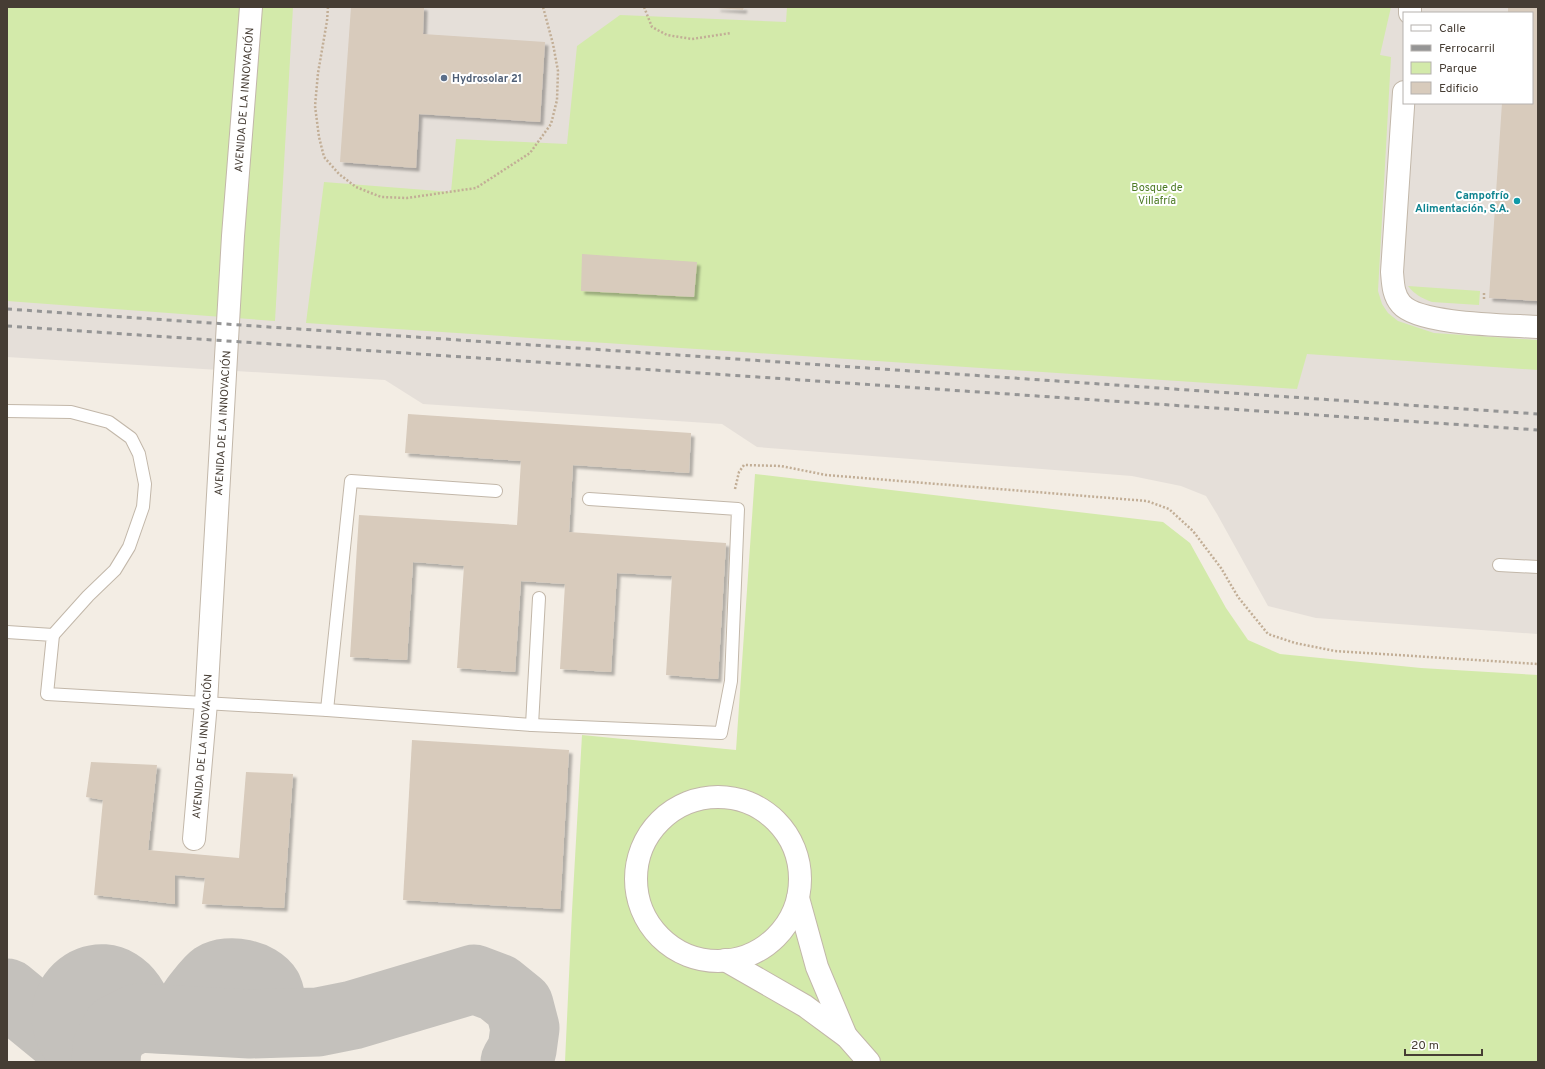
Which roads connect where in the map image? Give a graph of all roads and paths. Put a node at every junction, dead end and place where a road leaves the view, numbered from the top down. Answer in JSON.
{"nodes":[{"id":1,"x":251,"y":7,"type":"edge"},
{"id":2,"x":328,"y":7,"type":"edge"},
{"id":3,"x":543,"y":7,"type":"edge"},
{"id":4,"x":644,"y":7,"type":"edge"},
{"id":5,"x":731,"y":33,"type":"dead end"},
{"id":6,"x":1403,"y":104,"type":"edge"},
{"id":7,"x":1538,"y":327,"type":"edge"},
{"id":8,"x":7,"y":411,"type":"edge"},
{"id":9,"x":496,"y":491,"type":"dead end"},
{"id":10,"x":589,"y":500,"type":"dead end"},
{"id":11,"x":738,"y":509,"type":"junction"},
{"id":12,"x":1499,"y":565,"type":"dead end"},
{"id":13,"x":1538,"y":567,"type":"edge"},
{"id":14,"x":539,"y":598,"type":"dead end"},
{"id":15,"x":7,"y":632,"type":"edge"},
{"id":16,"x":53,"y":635,"type":"junction"},
{"id":17,"x":1538,"y":664,"type":"edge"},
{"id":18,"x":206,"y":703,"type":"junction"},
{"id":19,"x":327,"y":710,"type":"junction"},
{"id":20,"x":532,"y":725,"type":"junction"},
{"id":21,"x":194,"y":839,"type":"dead end"},
{"id":22,"x":798,"y":898,"type":"junction"},
{"id":23,"x":725,"y":960,"type":"junction"},
{"id":24,"x":847,"y":1037,"type":"junction"},
{"id":25,"x":869,"y":1062,"type":"edge"}],
"edges":[{"from":1,"to":18,"type":"street","name":"AVENIDA DE LA INNOVACIÓN"},
{"from":2,"to":3,"type":"path"},
{"from":4,"to":5,"type":"path"},
{"from":6,"to":7,"type":"street"},
{"from":8,"to":16,"type":"lane"},
{"from":9,"to":19,"type":"lane"},
{"from":10,"to":11,"type":"lane"},
{"from":11,"to":17,"type":"path"},
{"from":11,"to":20,"type":"lane"},
{"from":12,"to":13,"type":"lane"},
{"from":14,"to":20,"type":"lane"},
{"from":15,"to":16,"type":"lane"},
{"from":16,"to":18,"type":"lane"},
{"from":18,"to":19,"type":"lane"},
{"from":18,"to":21,"type":"street","name":"AVENIDA DE LA INNOVACIÓN"},
{"from":19,"to":20,"type":"lane"},
{"from":22,"to":23,"type":"street"},
{"from":22,"to":23,"type":"street"},
{"from":22,"to":24,"type":"street"},
{"from":23,"to":24,"type":"street"},
{"from":24,"to":25,"type":"street"}]}
